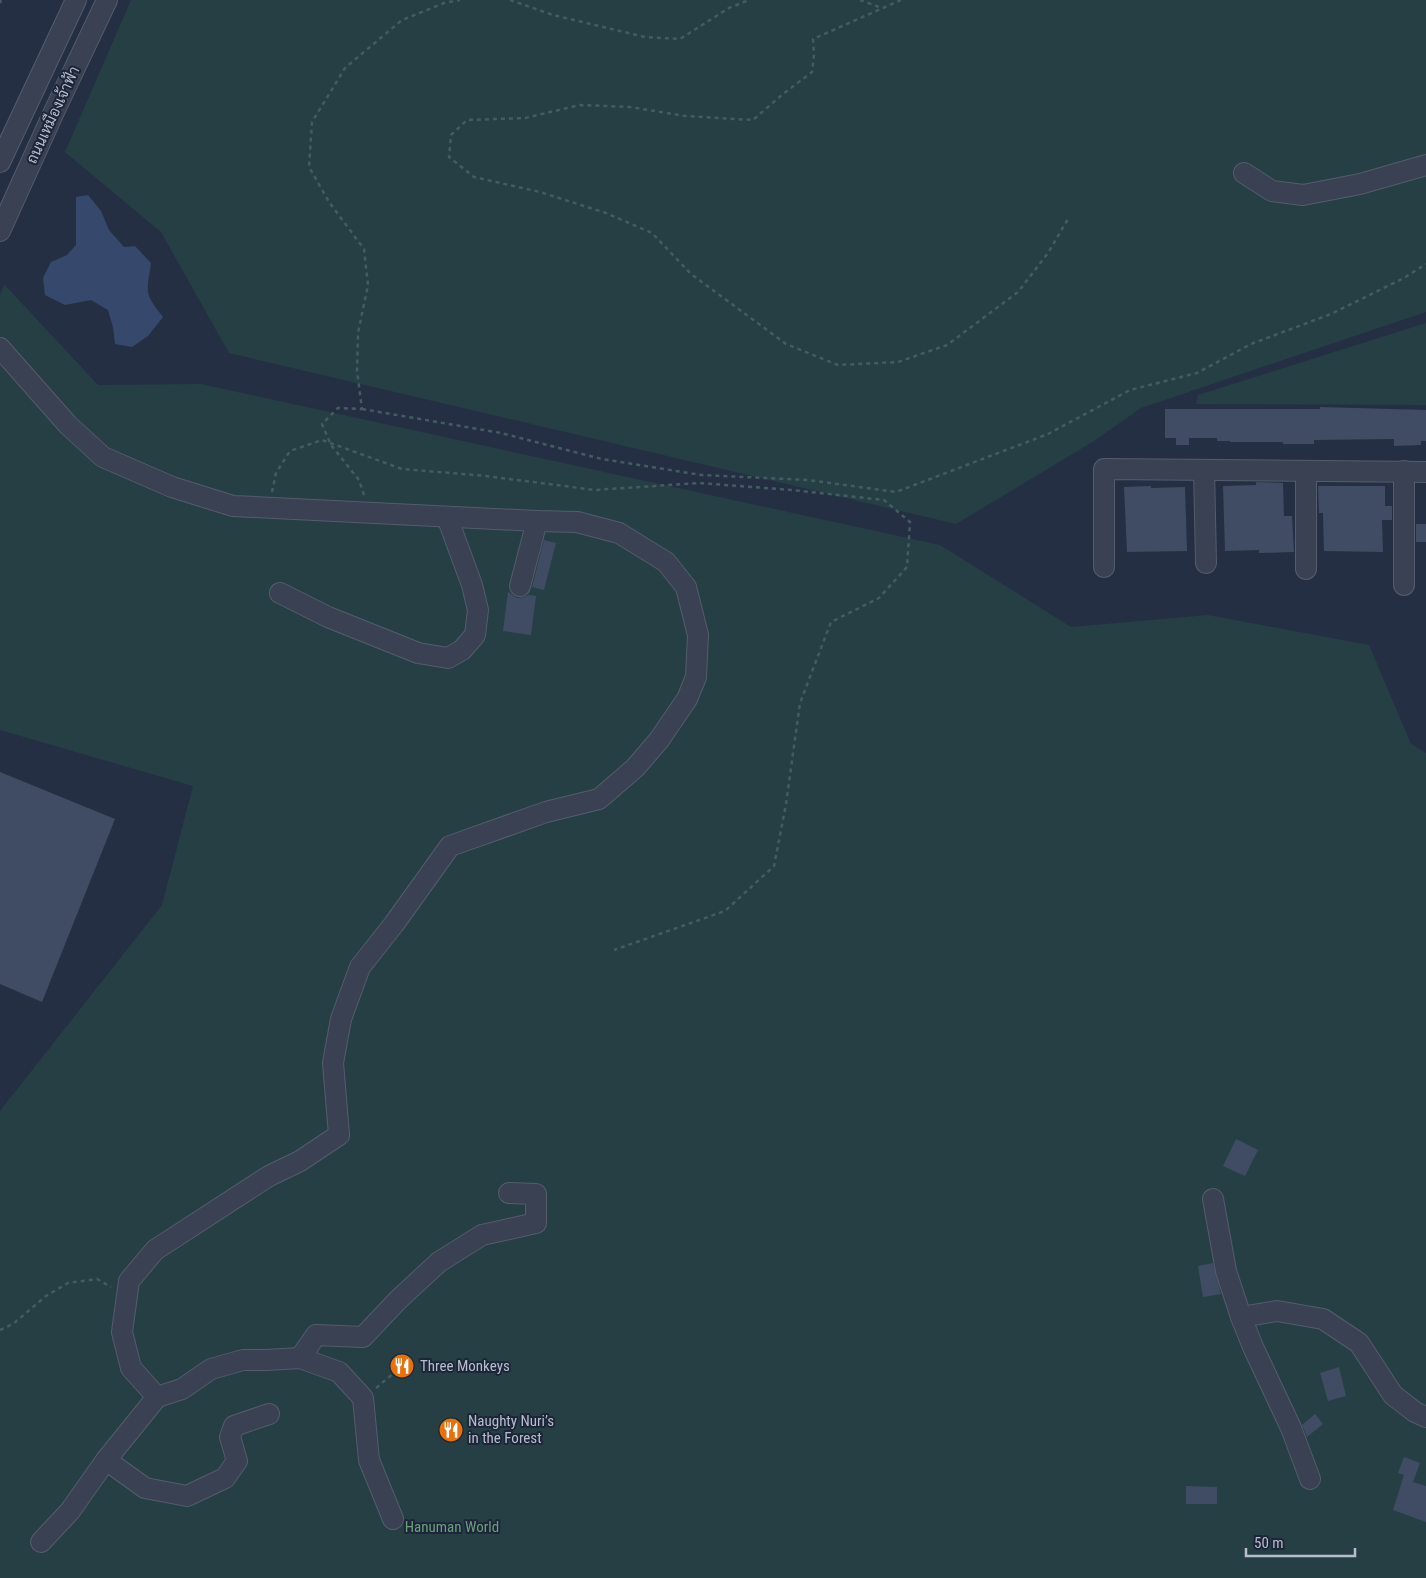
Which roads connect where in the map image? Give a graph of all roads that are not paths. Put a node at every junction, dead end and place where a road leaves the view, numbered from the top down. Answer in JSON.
{"nodes":[{"id":1,"x":76,"y":0,"type":"edge"},
{"id":2,"x":107,"y":0,"type":"edge"},
{"id":3,"x":0,"y":162,"type":"edge"},
{"id":4,"x":1426,"y":165,"type":"edge"},
{"id":5,"x":1244,"y":172,"type":"dead end"},
{"id":6,"x":0,"y":231,"type":"edge"},
{"id":7,"x":0,"y":348,"type":"edge"},
{"id":8,"x":1204,"y":470,"type":"junction"},
{"id":9,"x":1306,"y":471,"type":"junction"},
{"id":10,"x":1404,"y":472,"type":"junction"},
{"id":11,"x":1426,"y":472,"type":"edge"},
{"id":12,"x":447,"y":517,"type":"junction"},
{"id":13,"x":537,"y":521,"type":"junction"},
{"id":14,"x":1206,"y":564,"type":"dead end"},
{"id":15,"x":1104,"y":567,"type":"dead end"},
{"id":16,"x":1306,"y":569,"type":"dead end"},
{"id":17,"x":1404,"y":584,"type":"dead end"},
{"id":18,"x":520,"y":586,"type":"dead end"},
{"id":19,"x":280,"y":593,"type":"dead end"},
{"id":20,"x":510,"y":1193,"type":"dead end"},
{"id":21,"x":1213,"y":1200,"type":"dead end"},
{"id":22,"x":1241,"y":1317,"type":"junction"},
{"id":23,"x":300,"y":1358,"type":"junction"},
{"id":24,"x":157,"y":1397,"type":"junction"},
{"id":25,"x":269,"y":1414,"type":"dead end"},
{"id":26,"x":1426,"y":1417,"type":"edge"},
{"id":27,"x":106,"y":1460,"type":"junction"},
{"id":28,"x":1310,"y":1479,"type":"dead end"},
{"id":29,"x":392,"y":1519,"type":"dead end"},
{"id":30,"x":41,"y":1542,"type":"dead end"}],
"edges":[{"from":1,"to":3,"type":"street","name":"ถนนเหมืองเจ้าฟ้า"},
{"from":2,"to":6,"type":"street","name":"ถนนเหมืองเจ้าฟ้า"},
{"from":4,"to":5,"type":"street"},
{"from":7,"to":12,"type":"street"},
{"from":8,"to":9,"type":"street"},
{"from":8,"to":14,"type":"street"},
{"from":8,"to":15,"type":"street"},
{"from":9,"to":10,"type":"street"},
{"from":9,"to":16,"type":"street"},
{"from":10,"to":11,"type":"street"},
{"from":10,"to":17,"type":"street"},
{"from":12,"to":13,"type":"street"},
{"from":12,"to":19,"type":"street"},
{"from":13,"to":18,"type":"street"},
{"from":13,"to":24,"type":"street"},
{"from":20,"to":23,"type":"street"},
{"from":21,"to":22,"type":"street"},
{"from":22,"to":26,"type":"street"},
{"from":22,"to":28,"type":"street"},
{"from":23,"to":24,"type":"street"},
{"from":23,"to":29,"type":"street"},
{"from":24,"to":27,"type":"street"},
{"from":25,"to":27,"type":"street"},
{"from":27,"to":30,"type":"street"}]}
